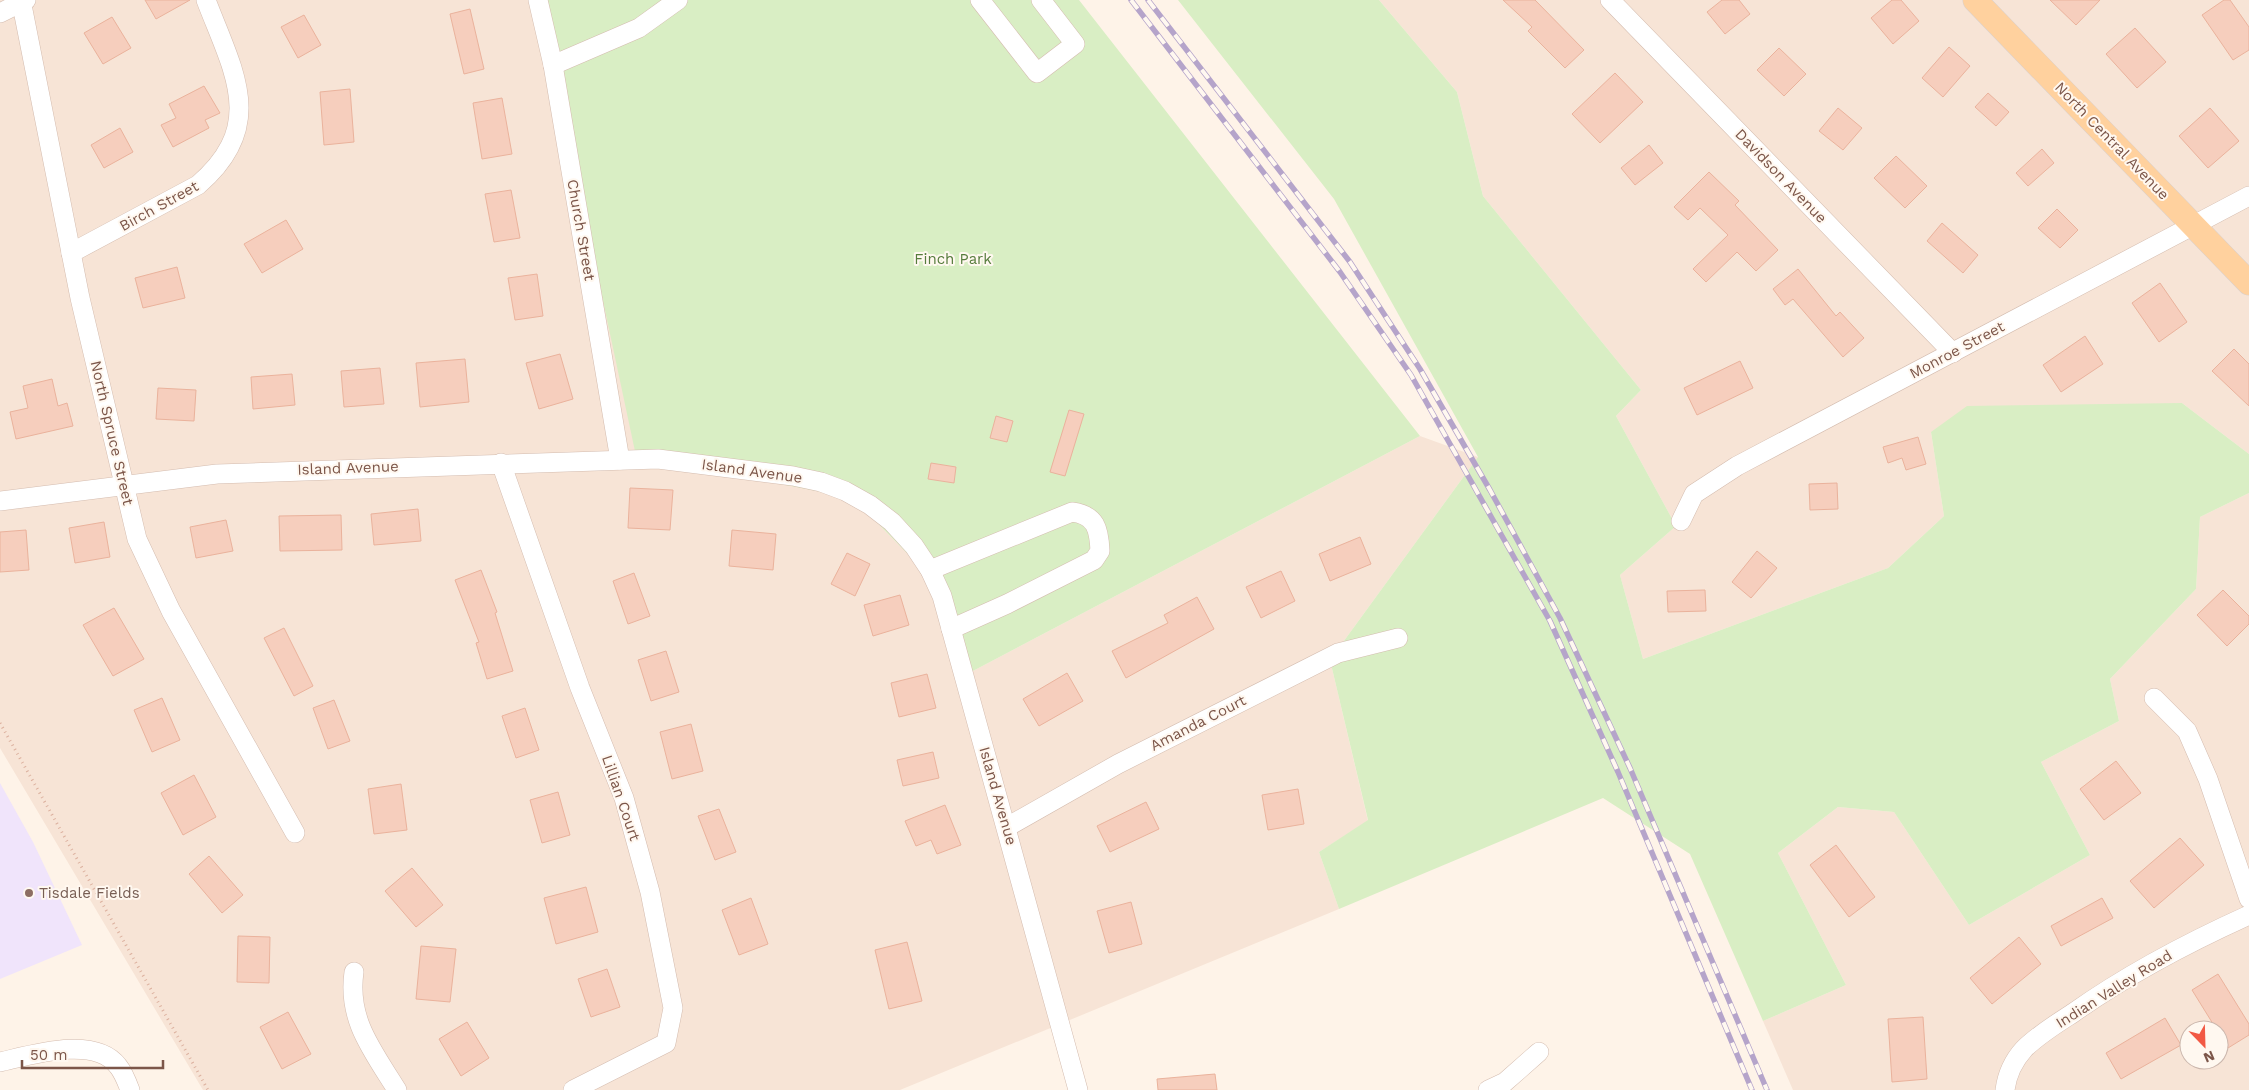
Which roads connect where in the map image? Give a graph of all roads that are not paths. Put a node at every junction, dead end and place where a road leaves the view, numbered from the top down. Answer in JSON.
{"nodes":[{"id":1,"x":206,"y":0,"type":"edge"},
{"id":2,"x":538,"y":0,"type":"edge"},
{"id":3,"x":678,"y":0,"type":"edge"},
{"id":4,"x":980,"y":0,"type":"edge"},
{"id":5,"x":1041,"y":0,"type":"edge"},
{"id":6,"x":1610,"y":0,"type":"edge"},
{"id":7,"x":1975,"y":0,"type":"edge"},
{"id":8,"x":23,"y":1,"type":"edge"},
{"id":9,"x":0,"y":13,"type":"edge"},
{"id":10,"x":553,"y":65,"type":"junction"},
{"id":11,"x":2249,"y":196,"type":"edge"},
{"id":12,"x":2193,"y":224,"type":"junction"},
{"id":13,"x":71,"y":253,"type":"junction"},
{"id":14,"x":2249,"y":283,"type":"edge"},
{"id":15,"x":1953,"y":353,"type":"junction"},
{"id":16,"x":620,"y":460,"type":"junction"},
{"id":17,"x":501,"y":463,"type":"junction"},
{"id":18,"x":123,"y":486,"type":"junction"},
{"id":19,"x":0,"y":501,"type":"edge"},
{"id":20,"x":1681,"y":522,"type":"dead end"},
{"id":21,"x":930,"y":570,"type":"junction"},
{"id":22,"x":951,"y":629,"type":"junction"},
{"id":23,"x":1398,"y":638,"type":"dead end"},
{"id":24,"x":2154,"y":698,"type":"dead end"},
{"id":25,"x":1007,"y":828,"type":"junction"},
{"id":26,"x":295,"y":833,"type":"dead end"},
{"id":27,"x":2249,"y":899,"type":"edge"},
{"id":28,"x":2249,"y":915,"type":"edge"},
{"id":29,"x":354,"y":972,"type":"dead end"},
{"id":30,"x":1539,"y":1052,"type":"dead end"},
{"id":31,"x":0,"y":1062,"type":"edge"},
{"id":32,"x":130,"y":1090,"type":"edge"},
{"id":33,"x":397,"y":1090,"type":"edge"},
{"id":34,"x":573,"y":1090,"type":"edge"},
{"id":35,"x":1078,"y":1090,"type":"edge"},
{"id":36,"x":1488,"y":1090,"type":"edge"},
{"id":37,"x":2006,"y":1090,"type":"edge"}],
"edges":[{"from":1,"to":13,"type":"street","name":"Birch Street"},
{"from":2,"to":10,"type":"street","name":"Church Street"},
{"from":3,"to":10,"type":"street"},
{"from":4,"to":5,"type":"street"},
{"from":6,"to":15,"type":"street","name":"Davidson Avenue"},
{"from":7,"to":12,"type":"main road","name":"North Central Avenue"},
{"from":8,"to":9,"type":"street"},
{"from":8,"to":13,"type":"street","name":"North Spruce Street"},
{"from":10,"to":16,"type":"street","name":"Church Street"},
{"from":11,"to":12,"type":"street","name":"Monroe Street"},
{"from":12,"to":14,"type":"main road","name":"North Central Avenue"},
{"from":12,"to":15,"type":"street","name":"Monroe Street"},
{"from":13,"to":18,"type":"street","name":"North Spruce Street"},
{"from":15,"to":20,"type":"street","name":"Monroe Street"},
{"from":16,"to":17,"type":"street","name":"Island Avenue"},
{"from":16,"to":21,"type":"street","name":"Island Avenue"},
{"from":17,"to":18,"type":"street","name":"Island Avenue"},
{"from":17,"to":34,"type":"street","name":"Lillian Court"},
{"from":18,"to":19,"type":"street","name":"Island Avenue"},
{"from":18,"to":26,"type":"street","name":"North Spruce Street"},
{"from":21,"to":22,"type":"street","name":"Island Avenue"},
{"from":21,"to":22,"type":"street"},
{"from":22,"to":25,"type":"street","name":"Island Avenue"},
{"from":23,"to":25,"type":"street","name":"Amanda Court"},
{"from":24,"to":27,"type":"street"},
{"from":25,"to":35,"type":"street","name":"Island Avenue"},
{"from":28,"to":37,"type":"street","name":"Indian Valley Road"},
{"from":29,"to":33,"type":"street"},
{"from":30,"to":36,"type":"street"},
{"from":31,"to":32,"type":"street"}]}
